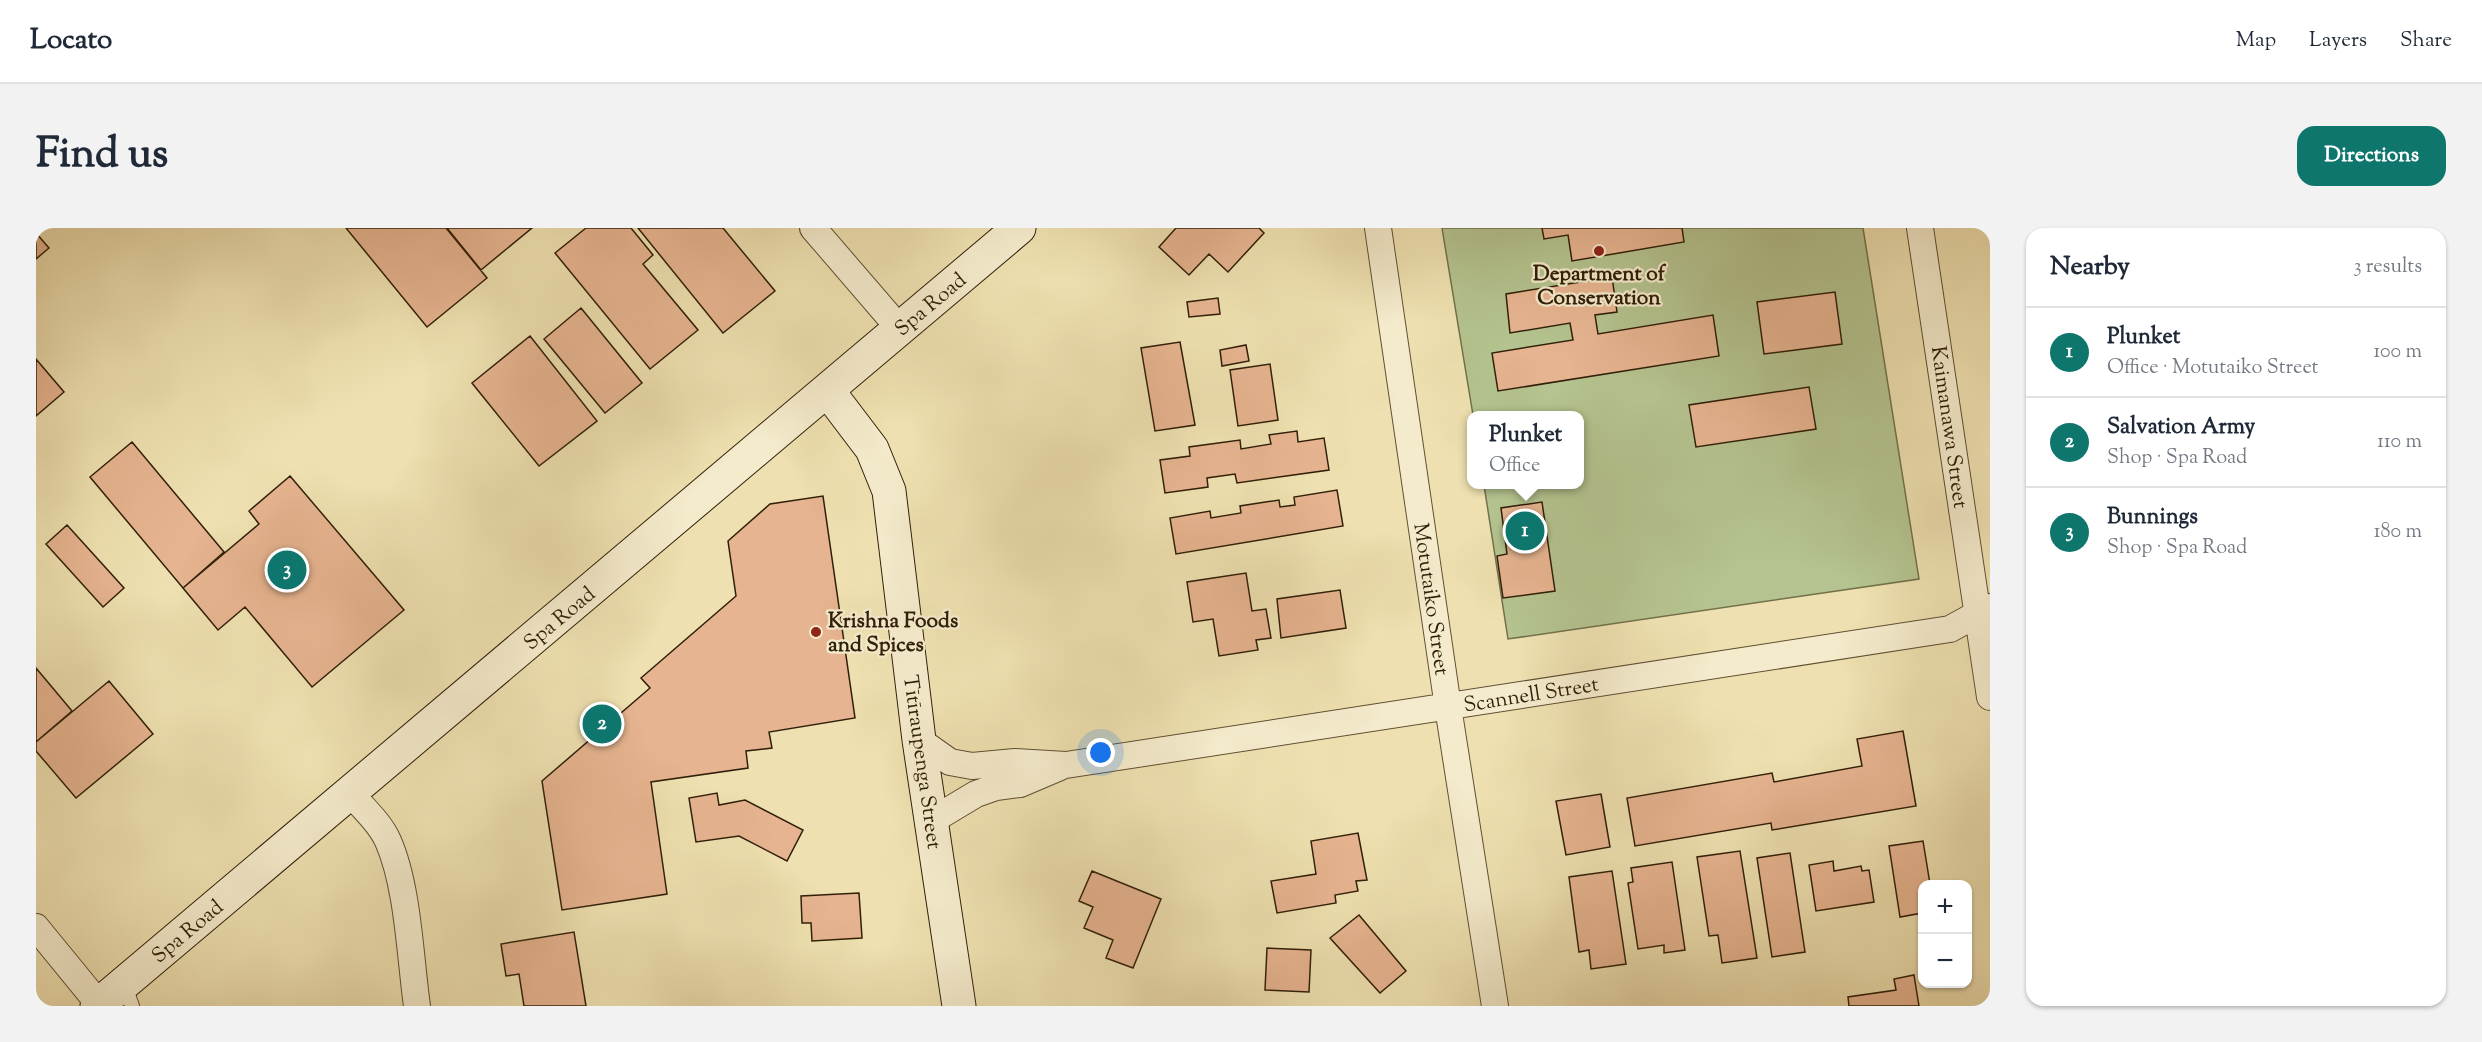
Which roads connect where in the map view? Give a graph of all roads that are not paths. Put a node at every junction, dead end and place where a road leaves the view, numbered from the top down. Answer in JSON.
{"nodes":[{"id":1,"x":813,"y":228,"type":"edge"},
{"id":2,"x":1019,"y":228,"type":"edge"},
{"id":3,"x":1378,"y":228,"type":"edge"},
{"id":4,"x":1920,"y":228,"type":"edge"},
{"id":5,"x":900,"y":329,"type":"junction"},
{"id":6,"x":828,"y":391,"type":"junction"},
{"id":7,"x":1984,"y":610,"type":"edge"},
{"id":8,"x":1990,"y":697,"type":"edge"},
{"id":9,"x":1448,"y":707,"type":"junction"},
{"id":10,"x":919,"y":740,"type":"junction"},
{"id":11,"x":1066,"y":765,"type":"junction"},
{"id":12,"x":351,"y":794,"type":"junction"},
{"id":13,"x":931,"y":821,"type":"junction"},
{"id":14,"x":36,"y":927,"type":"edge"},
{"id":15,"x":128,"y":995,"type":"edge"},
{"id":16,"x":98,"y":1005,"type":"edge"},
{"id":17,"x":417,"y":1006,"type":"edge"},
{"id":18,"x":959,"y":1006,"type":"edge"},
{"id":19,"x":1495,"y":1006,"type":"edge"}],
"edges":[{"from":1,"to":5,"type":"street"},
{"from":2,"to":5,"type":"main road","name":"Spa Road"},
{"from":3,"to":9,"type":"street","name":"Motutaiko Street"},
{"from":4,"to":7,"type":"street","name":"Kaimanawa Street"},
{"from":5,"to":6,"type":"main road","name":"Spa Road"},
{"from":6,"to":10,"type":"main road","name":"Tītīraupenga Street"},
{"from":6,"to":12,"type":"main road","name":"Spa Road"},
{"from":7,"to":8,"type":"street","name":"Kaimanawa Street"},
{"from":7,"to":9,"type":"street","name":"Scannell Street"},
{"from":9,"to":11,"type":"street","name":"Scannell Street"},
{"from":9,"to":19,"type":"street","name":"Motutaiko Street"},
{"from":10,"to":11,"type":"street","name":"Scannell Street"},
{"from":10,"to":13,"type":"main road","name":"Tītīraupenga Street"},
{"from":11,"to":13,"type":"street","name":"Scannell Street"},
{"from":12,"to":15,"type":"main road","name":"Spa Road"},
{"from":12,"to":17,"type":"street"},
{"from":13,"to":18,"type":"main road","name":"Tītīraupenga Street"},
{"from":14,"to":16,"type":"street"},
{"from":15,"to":16,"type":"main road","name":"Spa Road"}]}
